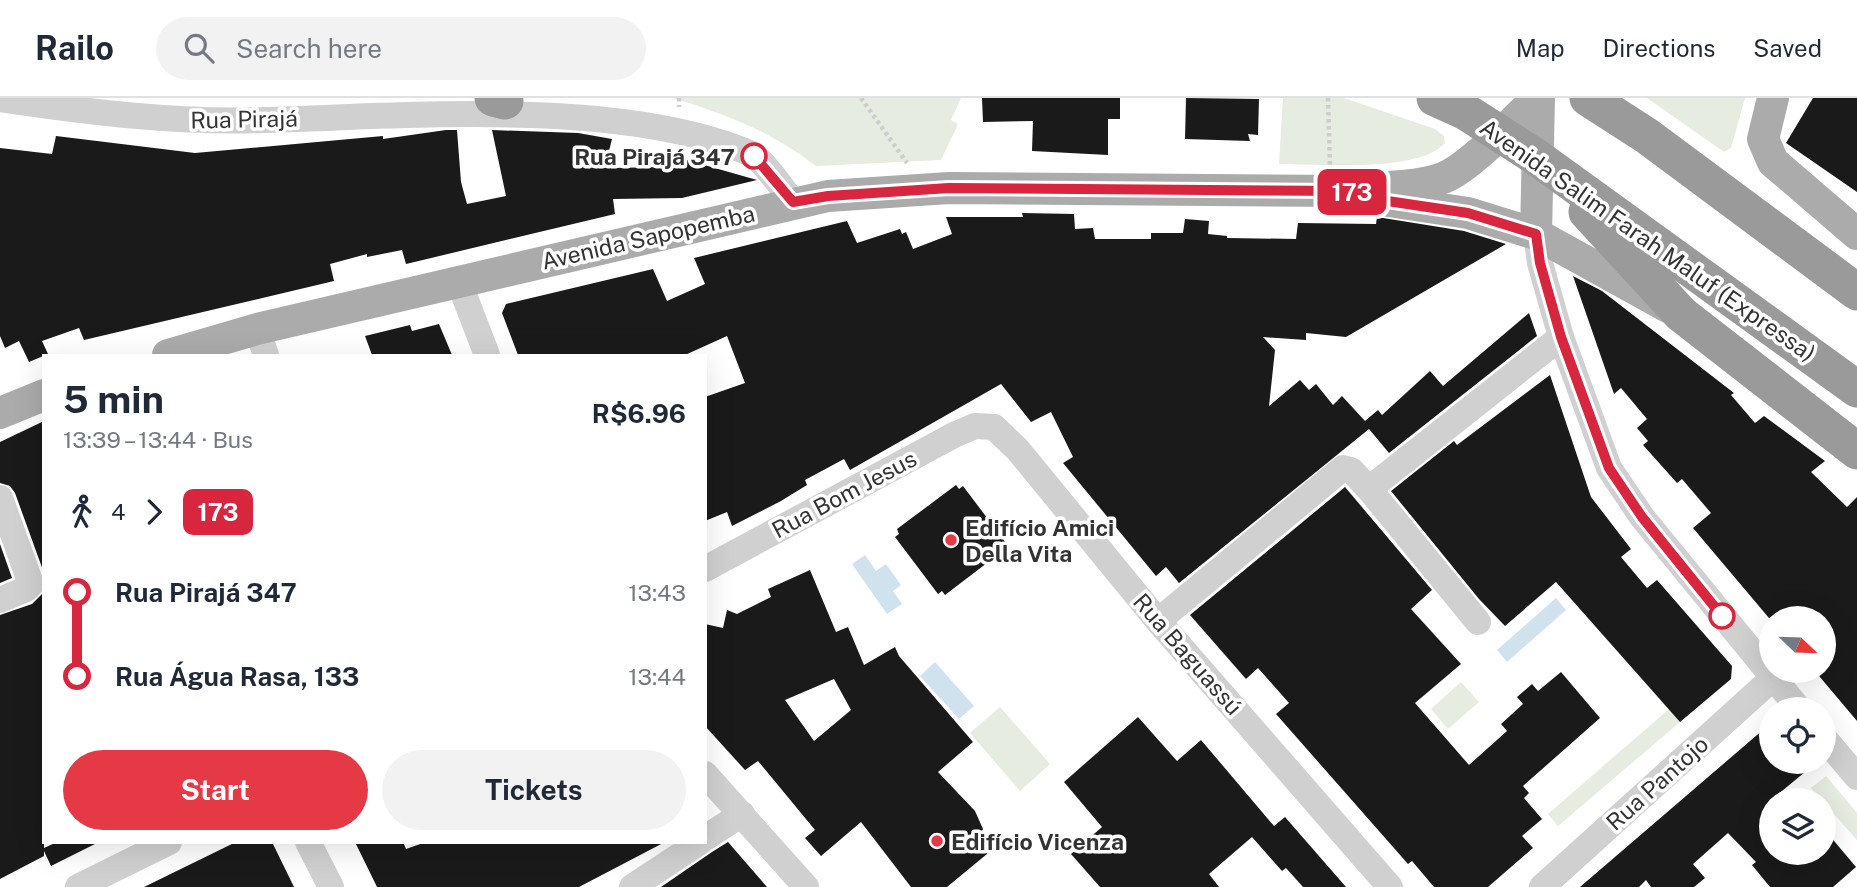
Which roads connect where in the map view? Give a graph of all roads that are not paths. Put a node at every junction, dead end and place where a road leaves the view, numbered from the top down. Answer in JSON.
{"nodes":[{"id":1,"x":1435,"y":98,"type":"edge"},
{"id":2,"x":1538,"y":98,"type":"edge"},
{"id":3,"x":1588,"y":98,"type":"edge"},
{"id":4,"x":1773,"y":98,"type":"edge"},
{"id":5,"x":0,"y":99,"type":"edge"},
{"id":6,"x":499,"y":100,"type":"edge"},
{"id":7,"x":1499,"y":132,"type":"junction"},
{"id":8,"x":1536,"y":157,"type":"junction"},
{"id":9,"x":1339,"y":180,"type":"junction"},
{"id":10,"x":793,"y":202,"type":"junction"},
{"id":11,"x":1536,"y":234,"type":"junction"},
{"id":12,"x":1857,"y":234,"type":"edge"},
{"id":13,"x":459,"y":282,"type":"junction"},
{"id":14,"x":1857,"y":292,"type":"edge"},
{"id":15,"x":1681,"y":314,"type":"junction"},
{"id":16,"x":1561,"y":337,"type":"junction"},
{"id":17,"x":261,"y":342,"type":"edge"},
{"id":18,"x":175,"y":354,"type":"edge"},
{"id":19,"x":487,"y":354,"type":"edge"},
{"id":20,"x":1857,"y":389,"type":"edge"},
{"id":21,"x":42,"y":396,"type":"edge"},
{"id":22,"x":0,"y":413,"type":"edge"},
{"id":23,"x":984,"y":425,"type":"joint"},
{"id":24,"x":1857,"y":451,"type":"edge"},
{"id":25,"x":1369,"y":489,"type":"junction"},
{"id":26,"x":0,"y":498,"type":"edge"},
{"id":27,"x":707,"y":568,"type":"edge"},
{"id":28,"x":0,"y":600,"type":"edge"},
{"id":29,"x":1158,"y":621,"type":"junction"},
{"id":30,"x":1478,"y":622,"type":"dead end"},
{"id":31,"x":1759,"y":660,"type":"edge"},
{"id":32,"x":1767,"y":683,"type":"edge"},
{"id":33,"x":1777,"y":683,"type":"edge"},
{"id":34,"x":1789,"y":697,"type":"edge"},
{"id":35,"x":1836,"y":752,"type":"edge"},
{"id":36,"x":707,"y":776,"type":"edge"},
{"id":37,"x":1857,"y":777,"type":"edge"},
{"id":38,"x":742,"y":814,"type":"junction"},
{"id":39,"x":707,"y":837,"type":"edge"},
{"id":40,"x":165,"y":844,"type":"edge"},
{"id":41,"x":308,"y":844,"type":"edge"},
{"id":42,"x":696,"y":844,"type":"edge"},
{"id":43,"x":78,"y":887,"type":"edge"},
{"id":44,"x":331,"y":887,"type":"edge"},
{"id":45,"x":632,"y":887,"type":"edge"},
{"id":46,"x":806,"y":887,"type":"edge"},
{"id":47,"x":1390,"y":887,"type":"edge"},
{"id":48,"x":1542,"y":887,"type":"edge"}],
"edges":[{"from":1,"to":7,"type":"highway","name":"Avenida Salim Farah Maluf (Expressa)"},
{"from":2,"to":7,"type":"main road","name":"Avenida Sapopemba"},
{"from":2,"to":8,"type":"main road"},
{"from":3,"to":14,"type":"highway"},
{"from":4,"to":12,"type":"main road"},
{"from":5,"to":6,"type":"street","name":"Rua Pirajá"},
{"from":6,"to":10,"type":"street","name":"Rua Pirajá"},
{"from":7,"to":8,"type":"highway","name":"Avenida Salim Farah Maluf (Expressa)"},
{"from":7,"to":9,"type":"main road","name":"Avenida Sapopemba"},
{"from":8,"to":11,"type":"main road"},
{"from":8,"to":15,"type":"highway"},
{"from":8,"to":20,"type":"highway","name":"Avenida Salim Farah Maluf (Expressa)"},
{"from":9,"to":10,"type":"main road","name":"Avenida Sapopemba"},
{"from":9,"to":11,"type":"main road","name":"Avenida Sapopemba"},
{"from":10,"to":13,"type":"main road","name":"Avenida Sapopemba"},
{"from":11,"to":15,"type":"main road","name":"Avenida Sapopemba"},
{"from":11,"to":16,"type":"street"},
{"from":13,"to":17,"type":"main road","name":"Avenida Sapopemba"},
{"from":13,"to":19,"type":"street"},
{"from":15,"to":24,"type":"highway"},
{"from":16,"to":25,"type":"street"},
{"from":16,"to":31,"type":"street"},
{"from":17,"to":18,"type":"main road","name":"Avenida Sapopemba"},
{"from":21,"to":22,"type":"main road"},
{"from":23,"to":27,"type":"street","name":"Rua Bom Jesus"},
{"from":23,"to":29,"type":"street","name":"Rua Baguassú"},
{"from":25,"to":29,"type":"street"},
{"from":25,"to":30,"type":"street"},
{"from":26,"to":28,"type":"street"},
{"from":29,"to":47,"type":"street","name":"Rua Baguassú"},
{"from":32,"to":48,"type":"street","name":"Rua Pantojo"},
{"from":33,"to":34,"type":"street"},
{"from":35,"to":37,"type":"street"},
{"from":36,"to":38,"type":"street"},
{"from":38,"to":39,"type":"street"},
{"from":38,"to":46,"type":"street"},
{"from":40,"to":43,"type":"street"},
{"from":41,"to":44,"type":"street"},
{"from":42,"to":45,"type":"street"}]}
